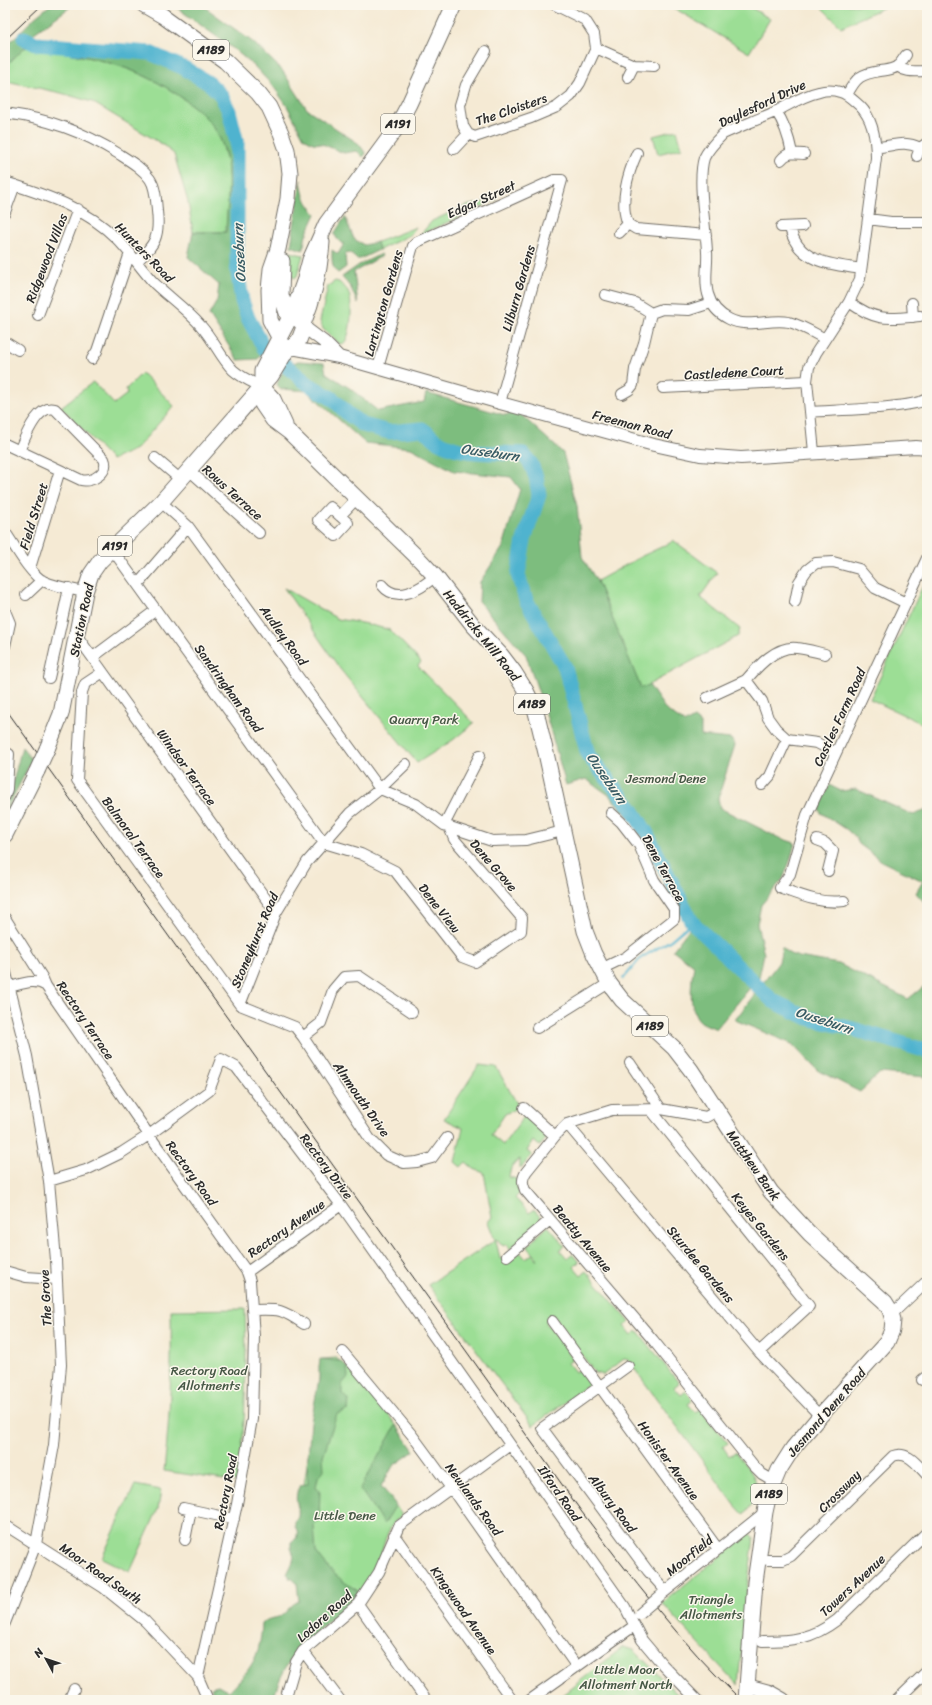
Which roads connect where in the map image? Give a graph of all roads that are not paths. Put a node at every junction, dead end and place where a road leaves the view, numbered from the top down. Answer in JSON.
{"nodes":[{"id":1,"x":144,"y":5,"type":"edge"},
{"id":2,"x":454,"y":5,"type":"edge"},
{"id":3,"x":555,"y":5,"type":"edge"},
{"id":4,"x":596,"y":48,"type":"junction"},
{"id":5,"x":486,"y":51,"type":"dead end"},
{"id":6,"x":906,"y":55,"type":"dead end"},
{"id":7,"x":634,"y":65,"type":"junction"},
{"id":8,"x":654,"y":66,"type":"dead end"},
{"id":9,"x":897,"y":66,"type":"junction"},
{"id":10,"x":926,"y":70,"type":"dead end"},
{"id":11,"x":628,"y":77,"type":"dead end"},
{"id":12,"x":847,"y":95,"type":"junction"},
{"id":13,"x":776,"y":111,"type":"junction"},
{"id":14,"x":5,"y":113,"type":"edge"},
{"id":15,"x":468,"y":134,"type":"junction"},
{"id":16,"x":876,"y":147,"type":"junction"},
{"id":17,"x":454,"y":149,"type":"dead end"},
{"id":18,"x":921,"y":149,"type":"edge"},
{"id":19,"x":637,"y":153,"type":"dead end"},
{"id":20,"x":792,"y":153,"type":"junction"},
{"id":21,"x":804,"y":154,"type":"dead end"},
{"id":22,"x":781,"y":160,"type":"dead end"},
{"id":23,"x":562,"y":180,"type":"joint"},
{"id":24,"x":10,"y":183,"type":"edge"},
{"id":25,"x":78,"y":209,"type":"junction"},
{"id":26,"x":5,"y":212,"type":"edge"},
{"id":27,"x":868,"y":219,"type":"junction"},
{"id":28,"x":927,"y":222,"type":"edge"},
{"id":29,"x":628,"y":224,"type":"junction"},
{"id":30,"x":803,"y":226,"type":"dead end"},
{"id":31,"x":322,"y":231,"type":"junction"},
{"id":32,"x":619,"y":233,"type":"dead end"},
{"id":33,"x":706,"y":235,"type":"junction"},
{"id":34,"x":413,"y":246,"type":"joint"},
{"id":35,"x":278,"y":249,"type":"junction"},
{"id":36,"x":134,"y":257,"type":"junction"},
{"id":37,"x":861,"y":269,"type":"junction"},
{"id":38,"x":280,"y":288,"type":"junction"},
{"id":39,"x":605,"y":296,"type":"dead end"},
{"id":40,"x":299,"y":297,"type":"junction"},
{"id":41,"x":849,"y":302,"type":"junction"},
{"id":42,"x":711,"y":303,"type":"junction"},
{"id":43,"x":912,"y":303,"type":"dead end"},
{"id":44,"x":651,"y":313,"type":"junction"},
{"id":45,"x":38,"y":315,"type":"dead end"},
{"id":46,"x":297,"y":322,"type":"junction"},
{"id":47,"x":825,"y":339,"type":"junction"},
{"id":48,"x":5,"y":342,"type":"edge"},
{"id":49,"x":18,"y":350,"type":"dead end"},
{"id":50,"x":279,"y":351,"type":"junction"},
{"id":51,"x":339,"y":357,"type":"junction"},
{"id":52,"x":92,"y":359,"type":"dead end"},
{"id":53,"x":378,"y":368,"type":"junction"},
{"id":54,"x":807,"y":381,"type":"junction"},
{"id":55,"x":262,"y":387,"type":"junction"},
{"id":56,"x":663,"y":388,"type":"dead end"},
{"id":57,"x":622,"y":394,"type":"dead end"},
{"id":58,"x":926,"y":402,"type":"edge"},
{"id":59,"x":500,"y":403,"type":"junction"},
{"id":60,"x":810,"y":412,"type":"junction"},
{"id":61,"x":5,"y":444,"type":"edge"},
{"id":62,"x":927,"y":448,"type":"edge"},
{"id":63,"x":19,"y":451,"type":"junction"},
{"id":64,"x":814,"y":452,"type":"junction"},
{"id":65,"x":155,"y":458,"type":"dead end"},
{"id":66,"x":60,"y":470,"type":"junction"},
{"id":67,"x":185,"y":475,"type":"junction"},
{"id":68,"x":357,"y":498,"type":"junction"},
{"id":69,"x":161,"y":502,"type":"junction"},
{"id":70,"x":340,"y":516,"type":"dead end"},
{"id":71,"x":188,"y":526,"type":"junction"},
{"id":72,"x":5,"y":532,"type":"edge"},
{"id":73,"x":259,"y":533,"type":"dead end"},
{"id":74,"x":112,"y":549,"type":"junction"},
{"id":75,"x":927,"y":558,"type":"edge"},
{"id":76,"x":30,"y":568,"type":"junction"},
{"id":77,"x":435,"y":576,"type":"junction"},
{"id":78,"x":42,"y":580,"type":"junction"},
{"id":79,"x":138,"y":584,"type":"junction"},
{"id":80,"x":382,"y":585,"type":"dead end"},
{"id":81,"x":69,"y":588,"type":"junction"},
{"id":82,"x":85,"y":592,"type":"junction"},
{"id":83,"x":26,"y":595,"type":"dead end"},
{"id":84,"x":794,"y":602,"type":"dead end"},
{"id":85,"x":906,"y":604,"type":"junction"},
{"id":86,"x":156,"y":610,"type":"junction"},
{"id":87,"x":5,"y":612,"type":"edge"},
{"id":88,"x":77,"y":636,"type":"junction"},
{"id":89,"x":5,"y":646,"type":"edge"},
{"id":90,"x":825,"y":654,"type":"dead end"},
{"id":91,"x":93,"y":657,"type":"junction"},
{"id":92,"x":103,"y":672,"type":"junction"},
{"id":93,"x":49,"y":678,"type":"dead end"},
{"id":94,"x":746,"y":680,"type":"junction"},
{"id":95,"x":707,"y":698,"type":"dead end"},
{"id":96,"x":787,"y":739,"type":"junction"},
{"id":97,"x":836,"y":753,"type":"junction"},
{"id":98,"x":9,"y":754,"type":"dead end"},
{"id":99,"x":480,"y":755,"type":"dead end"},
{"id":100,"x":406,"y":764,"type":"dead end"},
{"id":101,"x":762,"y":785,"type":"dead end"},
{"id":102,"x":380,"y":789,"type":"junction"},
{"id":103,"x":5,"y":796,"type":"edge"},
{"id":104,"x":611,"y":813,"type":"dead end"},
{"id":105,"x":447,"y":826,"type":"junction"},
{"id":106,"x":563,"y":831,"type":"junction"},
{"id":107,"x":5,"y":835,"type":"edge"},
{"id":108,"x":810,"y":838,"type":"junction"},
{"id":109,"x":324,"y":843,"type":"junction"},
{"id":110,"x":828,"y":871,"type":"dead end"},
{"id":111,"x":844,"y":901,"type":"dead end"},
{"id":112,"x":276,"y":913,"type":"junction"},
{"id":113,"x":5,"y":918,"type":"edge"},
{"id":114,"x":522,"y":918,"type":"joint"},
{"id":115,"x":5,"y":969,"type":"edge"},
{"id":116,"x":601,"y":969,"type":"junction"},
{"id":117,"x":609,"y":983,"type":"junction"},
{"id":118,"x":46,"y":986,"type":"junction"},
{"id":119,"x":10,"y":987,"type":"junction"},
{"id":120,"x":240,"y":1005,"type":"junction"},
{"id":121,"x":412,"y":1012,"type":"dead end"},
{"id":122,"x":537,"y":1028,"type":"dead end"},
{"id":123,"x":304,"y":1036,"type":"junction"},
{"id":124,"x":630,"y":1063,"type":"dead end"},
{"id":125,"x":524,"y":1108,"type":"dead end"},
{"id":126,"x":661,"y":1109,"type":"junction"},
{"id":127,"x":651,"y":1110,"type":"junction"},
{"id":128,"x":717,"y":1111,"type":"junction"},
{"id":129,"x":567,"y":1124,"type":"junction"},
{"id":130,"x":149,"y":1135,"type":"junction"},
{"id":131,"x":555,"y":1136,"type":"junction"},
{"id":132,"x":447,"y":1138,"type":"dead end"},
{"id":133,"x":49,"y":1181,"type":"junction"},
{"id":134,"x":341,"y":1205,"type":"junction"},
{"id":135,"x":550,"y":1220,"type":"junction"},
{"id":136,"x":507,"y":1256,"type":"dead end"},
{"id":137,"x":5,"y":1271,"type":"edge"},
{"id":138,"x":247,"y":1272,"type":"junction"},
{"id":139,"x":57,"y":1279,"type":"junction"},
{"id":140,"x":927,"y":1281,"type":"edge"},
{"id":141,"x":406,"y":1297,"type":"joint"},
{"id":142,"x":253,"y":1310,"type":"junction"},
{"id":143,"x":892,"y":1314,"type":"junction"},
{"id":144,"x":552,"y":1321,"type":"dead end"},
{"id":145,"x":304,"y":1324,"type":"dead end"},
{"id":146,"x":344,"y":1352,"type":"dead end"},
{"id":147,"x":758,"y":1352,"type":"junction"},
{"id":148,"x":628,"y":1366,"type":"dead end"},
{"id":149,"x":599,"y":1386,"type":"junction"},
{"id":150,"x":820,"y":1416,"type":"junction"},
{"id":151,"x":510,"y":1445,"type":"junction"},
{"id":152,"x":927,"y":1475,"type":"edge"},
{"id":153,"x":774,"y":1481,"type":"junction"},
{"id":154,"x":451,"y":1488,"type":"junction"},
{"id":155,"x":764,"y":1512,"type":"junction"},
{"id":156,"x":234,"y":1519,"type":"junction"},
{"id":157,"x":5,"y":1526,"type":"edge"},
{"id":158,"x":927,"y":1532,"type":"edge"},
{"id":159,"x":394,"y":1534,"type":"junction"},
{"id":160,"x":185,"y":1540,"type":"dead end"},
{"id":161,"x":36,"y":1544,"type":"junction"},
{"id":162,"x":718,"y":1549,"type":"junction"},
{"id":163,"x":767,"y":1560,"type":"dead end"},
{"id":164,"x":663,"y":1593,"type":"junction"},
{"id":165,"x":358,"y":1604,"type":"junction"},
{"id":166,"x":635,"y":1620,"type":"junction"},
{"id":167,"x":5,"y":1623,"type":"edge"},
{"id":168,"x":762,"y":1641,"type":"dead end"},
{"id":169,"x":303,"y":1651,"type":"junction"},
{"id":170,"x":577,"y":1667,"type":"junction"},
{"id":171,"x":927,"y":1671,"type":"edge"},
{"id":172,"x":198,"y":1677,"type":"junction"},
{"id":173,"x":74,"y":1689,"type":"dead end"},
{"id":174,"x":747,"y":1694,"type":"edge"},
{"id":175,"x":69,"y":1700,"type":"edge"},
{"id":176,"x":208,"y":1700,"type":"edge"},
{"id":177,"x":285,"y":1700,"type":"edge"},
{"id":178,"x":340,"y":1700,"type":"edge"},
{"id":179,"x":426,"y":1700,"type":"edge"},
{"id":180,"x":512,"y":1700,"type":"edge"},
{"id":181,"x":530,"y":1700,"type":"edge"},
{"id":182,"x":697,"y":1700,"type":"edge"},
{"id":183,"x":783,"y":1700,"type":"edge"},
{"id":184,"x":897,"y":1700,"type":"edge"}],
"edges":[{"from":1,"to":35,"type":"main road","number":"A189"},
{"from":2,"to":31,"type":"main road","number":"A191"},
{"from":3,"to":4,"type":"street"},
{"from":4,"to":7,"type":"street"},
{"from":4,"to":15,"type":"street","name":"The Cloisters"},
{"from":5,"to":15,"type":"street","name":"The Cloisters"},
{"from":6,"to":9,"type":"street"},
{"from":7,"to":8,"type":"street"},
{"from":7,"to":11,"type":"street"},
{"from":9,"to":10,"type":"street"},
{"from":9,"to":12,"type":"street"},
{"from":12,"to":13,"type":"street","name":"Daylesford Drive"},
{"from":12,"to":16,"type":"street"},
{"from":13,"to":20,"type":"street"},
{"from":13,"to":33,"type":"street","name":"Daylesford Drive"},
{"from":14,"to":36,"type":"street"},
{"from":15,"to":17,"type":"street"},
{"from":16,"to":18,"type":"street"},
{"from":16,"to":27,"type":"street"},
{"from":19,"to":29,"type":"street"},
{"from":20,"to":21,"type":"street"},
{"from":20,"to":22,"type":"street"},
{"from":23,"to":34,"type":"street","name":"Edgar Street"},
{"from":23,"to":59,"type":"street","name":"Lilburn Gardens"},
{"from":24,"to":25,"type":"street","name":"Hunters Road"},
{"from":24,"to":26,"type":"street"},
{"from":25,"to":36,"type":"street","name":"Hunters Road"},
{"from":25,"to":45,"type":"street","name":"Ridgewood Villas"},
{"from":27,"to":28,"type":"street"},
{"from":27,"to":37,"type":"street"},
{"from":29,"to":32,"type":"street"},
{"from":29,"to":33,"type":"street"},
{"from":30,"to":37,"type":"street"},
{"from":31,"to":40,"type":"main road","number":"A191"},
{"from":31,"to":46,"type":"main road","number":"A191"},
{"from":33,"to":42,"type":"street","name":"Daylesford Drive"},
{"from":34,"to":53,"type":"street","name":"Lartington Gardens"},
{"from":35,"to":38,"type":"main road","number":"A189"},
{"from":35,"to":50,"type":"main road","number":"A189"},
{"from":36,"to":52,"type":"street"},
{"from":36,"to":55,"type":"street","name":"Hunters Road"},
{"from":37,"to":41,"type":"street"},
{"from":38,"to":40,"type":"main road"},
{"from":38,"to":46,"type":"main road","number":"A189"},
{"from":39,"to":44,"type":"street"},
{"from":40,"to":46,"type":"main road","number":"A191"},
{"from":41,"to":43,"type":"street"},
{"from":41,"to":47,"type":"street"},
{"from":42,"to":44,"type":"street"},
{"from":42,"to":47,"type":"street"},
{"from":44,"to":57,"type":"street"},
{"from":46,"to":50,"type":"main road","name":"Station Road"},
{"from":46,"to":51,"type":"street","name":"Freeman Road"},
{"from":47,"to":54,"type":"street"},
{"from":48,"to":49,"type":"street"},
{"from":50,"to":51,"type":"street","name":"Freeman Road"},
{"from":50,"to":55,"type":"main road","name":"Station Road"},
{"from":51,"to":53,"type":"street","name":"Freeman Road"},
{"from":53,"to":59,"type":"street","name":"Freeman Road"},
{"from":54,"to":56,"type":"street","name":"Castledene Court"},
{"from":54,"to":60,"type":"street"},
{"from":55,"to":67,"type":"main road","name":"Station Road","number":"A191"},
{"from":55,"to":68,"type":"main road","name":"Haddricks Mill Road","number":"A189"},
{"from":58,"to":60,"type":"street"},
{"from":59,"to":64,"type":"street","name":"Freeman Road"},
{"from":60,"to":64,"type":"street"},
{"from":61,"to":63,"type":"street"},
{"from":62,"to":64,"type":"street","name":"Freeman Road"},
{"from":63,"to":66,"type":"street"},
{"from":63,"to":66,"type":"street"},
{"from":65,"to":67,"type":"street","name":"Rows Terrace"},
{"from":66,"to":76,"type":"street","name":"Field Street"},
{"from":67,"to":69,"type":"main road","name":"Station Road","number":"A191"},
{"from":67,"to":73,"type":"street","name":"Rows Terrace"},
{"from":68,"to":70,"type":"street"},
{"from":68,"to":77,"type":"main road","name":"Haddricks Mill Road","number":"A189"},
{"from":69,"to":71,"type":"street","name":"Audley Road"},
{"from":69,"to":74,"type":"main road","name":"Station Road","number":"A191"},
{"from":71,"to":79,"type":"street"},
{"from":71,"to":102,"type":"street","name":"Audley Road"},
{"from":72,"to":76,"type":"street"},
{"from":74,"to":79,"type":"street","name":"Sandringham Road"},
{"from":74,"to":82,"type":"main road","name":"Station Road","number":"A191"},
{"from":75,"to":85,"type":"street","name":"Castles Farm Road"},
{"from":76,"to":78,"type":"street"},
{"from":77,"to":80,"type":"street"},
{"from":77,"to":106,"type":"main road","name":"Haddricks Mill Road","number":"A189"},
{"from":78,"to":81,"type":"street"},
{"from":78,"to":83,"type":"street"},
{"from":79,"to":86,"type":"street","name":"Sandringham Road"},
{"from":81,"to":82,"type":"street"},
{"from":81,"to":93,"type":"street"},
{"from":82,"to":88,"type":"main road","name":"Station Road","number":"A191"},
{"from":84,"to":85,"type":"street"},
{"from":85,"to":97,"type":"street","name":"Castles Farm Road"},
{"from":86,"to":91,"type":"street"},
{"from":86,"to":109,"type":"street","name":"Sandringham Road"},
{"from":87,"to":89,"type":"street"},
{"from":88,"to":91,"type":"street","name":"Windsor Terrace"},
{"from":88,"to":107,"type":"main road","name":"Station Road","number":"A191","bridge":true},
{"from":90,"to":94,"type":"street"},
{"from":91,"to":92,"type":"street","name":"Windsor Terrace"},
{"from":92,"to":112,"type":"street","name":"Windsor Terrace"},
{"from":92,"to":120,"type":"street","name":"Balmoral Terrace"},
{"from":94,"to":95,"type":"street"},
{"from":94,"to":96,"type":"street"},
{"from":96,"to":97,"type":"street"},
{"from":96,"to":101,"type":"street"},
{"from":97,"to":108,"type":"street","name":"Castles Farm Road"},
{"from":98,"to":103,"type":"street"},
{"from":99,"to":105,"type":"street"},
{"from":100,"to":102,"type":"street","name":"Stoneyhurst Road"},
{"from":102,"to":105,"type":"street"},
{"from":102,"to":109,"type":"street","name":"Stoneyhurst Road"},
{"from":104,"to":116,"type":"street","name":"Dene Terrace"},
{"from":105,"to":106,"type":"street"},
{"from":105,"to":114,"type":"street","name":"Dene Grove"},
{"from":106,"to":116,"type":"main road","name":"Haddricks Mill Road","number":"A189"},
{"from":108,"to":110,"type":"street"},
{"from":108,"to":111,"type":"street","name":"Castles Farm Road"},
{"from":109,"to":112,"type":"street","name":"Stoneyhurst Road"},
{"from":109,"to":114,"type":"street","name":"Dene View"},
{"from":112,"to":120,"type":"street","name":"Stoneyhurst Road"},
{"from":113,"to":118,"type":"street","name":"Rectory Terrace"},
{"from":115,"to":119,"type":"street","name":"The Grove"},
{"from":116,"to":117,"type":"main road","name":"Haddricks Mill Road","number":"A189"},
{"from":117,"to":122,"type":"street"},
{"from":117,"to":128,"type":"main road","name":"Matthew Bank","number":"A189"},
{"from":118,"to":119,"type":"street"},
{"from":118,"to":130,"type":"street","name":"Rectory Terrace"},
{"from":119,"to":133,"type":"street","name":"The Grove"},
{"from":120,"to":123,"type":"street","name":"Alnmouth Drive"},
{"from":121,"to":123,"type":"street"},
{"from":123,"to":132,"type":"street","name":"Alnmouth Drive"},
{"from":124,"to":126,"type":"street"},
{"from":125,"to":131,"type":"street"},
{"from":126,"to":127,"type":"street","name":"Beatty Avenue"},
{"from":126,"to":128,"type":"street","name":"Beatty Avenue"},
{"from":127,"to":129,"type":"street","name":"Beatty Avenue"},
{"from":127,"to":147,"type":"street","name":"Keyes Gardens"},
{"from":128,"to":143,"type":"main road","name":"Matthew Bank","number":"A189"},
{"from":129,"to":131,"type":"street","name":"Beatty Avenue"},
{"from":129,"to":147,"type":"street","name":"Sturdee Gardens"},
{"from":130,"to":133,"type":"street"},
{"from":130,"to":134,"type":"street","name":"Rectory Drive"},
{"from":130,"to":138,"type":"street","name":"Rectory Road"},
{"from":131,"to":135,"type":"street","name":"Beatty Avenue"},
{"from":133,"to":139,"type":"street","name":"The Grove"},
{"from":134,"to":138,"type":"street","name":"Rectory Avenue"},
{"from":134,"to":141,"type":"street","name":"Rectory Drive"},
{"from":135,"to":136,"type":"street"},
{"from":135,"to":153,"type":"street","name":"Beatty Avenue"},
{"from":137,"to":139,"type":"street"},
{"from":138,"to":142,"type":"street","name":"Rectory Road"},
{"from":139,"to":161,"type":"street","name":"The Grove"},
{"from":140,"to":143,"type":"street"},
{"from":141,"to":151,"type":"street","name":"Ilford Road"},
{"from":142,"to":145,"type":"street"},
{"from":142,"to":156,"type":"street","name":"Rectory Road"},
{"from":143,"to":150,"type":"main road","name":"Jesmond Dene Road","number":"A189"},
{"from":144,"to":149,"type":"street","name":"Honister Avenue"},
{"from":146,"to":154,"type":"street","name":"Newlands Road"},
{"from":147,"to":150,"type":"street","name":"Sturdee Gardens"},
{"from":148,"to":149,"type":"street"},
{"from":149,"to":162,"type":"street","name":"Honister Avenue"},
{"from":149,"to":164,"type":"street","name":"Albury Road"},
{"from":150,"to":153,"type":"main road","name":"Jesmond Dene Road","number":"A189"},
{"from":151,"to":154,"type":"street","name":"Lodore Road"},
{"from":151,"to":166,"type":"street","name":"Ilford Road"},
{"from":152,"to":163,"type":"street","name":"Crossway"},
{"from":153,"to":155,"type":"main road","name":"Jesmond Dene Road","number":"A189"},
{"from":154,"to":159,"type":"street","name":"Lodore Road"},
{"from":154,"to":170,"type":"street","name":"Newlands Road"},
{"from":155,"to":162,"type":"street","name":"Moorfield"},
{"from":155,"to":174,"type":"main road","name":"Jesmond Dene Road","number":"A189"},
{"from":156,"to":160,"type":"street"},
{"from":156,"to":172,"type":"street","name":"Rectory Road"},
{"from":157,"to":161,"type":"street","name":"Moor Road South"},
{"from":158,"to":168,"type":"street","name":"Towers Avenue"},
{"from":159,"to":165,"type":"street","name":"Lodore Road"},
{"from":159,"to":180,"type":"street","name":"Kingswood Avenue"},
{"from":161,"to":167,"type":"street","name":"The Grove"},
{"from":161,"to":172,"type":"street","name":"Moor Road South"},
{"from":162,"to":164,"type":"street","name":"Moorfield"},
{"from":164,"to":166,"type":"street","name":"Moorfield","bridge":true},
{"from":165,"to":169,"type":"street","name":"Lodore Road"},
{"from":165,"to":179,"type":"street"},
{"from":166,"to":170,"type":"street","name":"Moorfield"},
{"from":166,"to":182,"type":"street","name":"Ilford Road"},
{"from":169,"to":177,"type":"street","name":"Lodore Road"},
{"from":169,"to":178,"type":"street"},
{"from":170,"to":181,"type":"street","name":"Moorfield"},
{"from":171,"to":184,"type":"street"},
{"from":172,"to":176,"type":"street","name":"Moor Road South"},
{"from":173,"to":175,"type":"street"},
{"from":174,"to":183,"type":"main road"}]}
